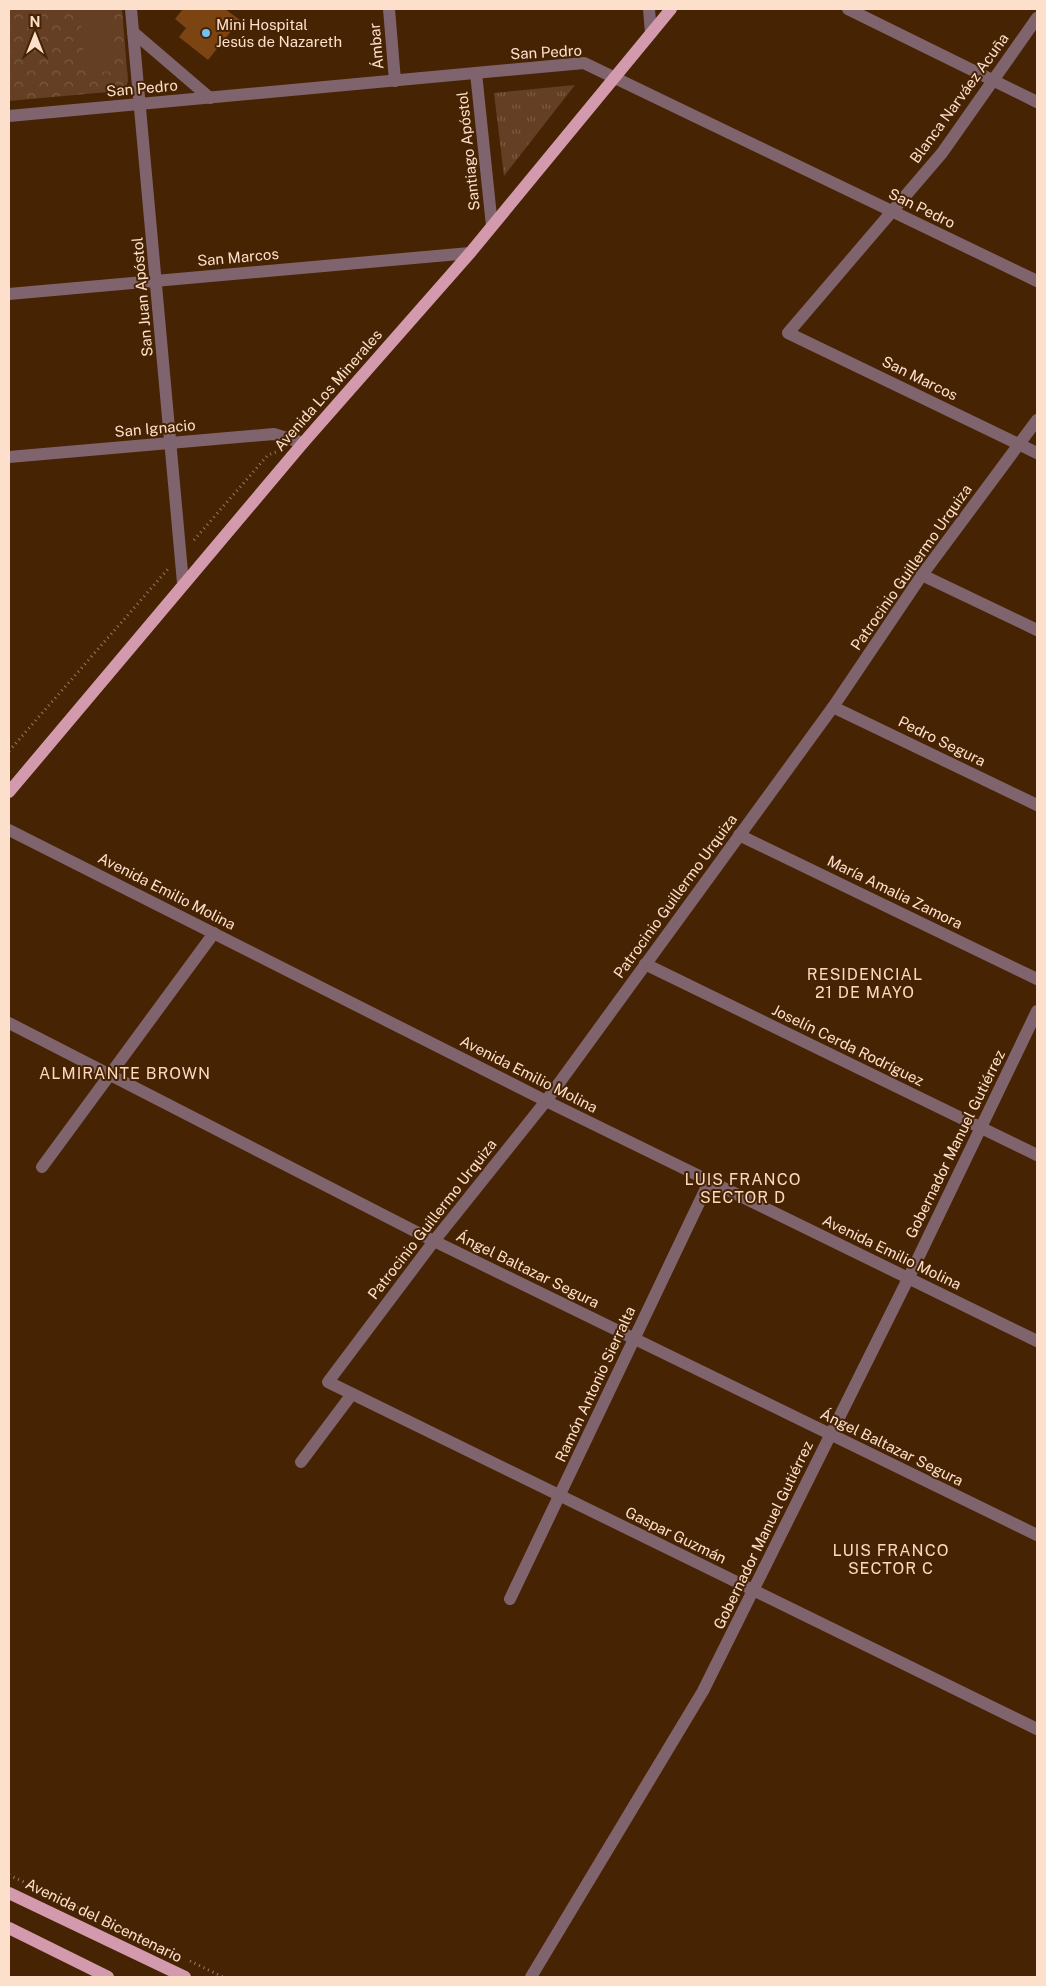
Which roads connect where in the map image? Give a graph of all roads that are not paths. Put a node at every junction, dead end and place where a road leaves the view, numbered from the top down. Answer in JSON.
{"nodes":[{"id":1,"x":131,"y":9,"type":"edge"},
{"id":2,"x":389,"y":9,"type":"edge"},
{"id":3,"x":649,"y":9,"type":"edge"},
{"id":4,"x":672,"y":9,"type":"edge"},
{"id":5,"x":848,"y":9,"type":"edge"},
{"id":6,"x":1037,"y":18,"type":"edge"},
{"id":7,"x":133,"y":32,"type":"junction"},
{"id":8,"x":651,"y":33,"type":"junction"},
{"id":9,"x":476,"y":73,"type":"junction"},
{"id":10,"x":614,"y":77,"type":"junction"},
{"id":11,"x":396,"y":80,"type":"junction"},
{"id":12,"x":994,"y":80,"type":"junction"},
{"id":13,"x":210,"y":98,"type":"junction"},
{"id":14,"x":1037,"y":102,"type":"edge"},
{"id":15,"x":140,"y":104,"type":"junction"},
{"id":16,"x":9,"y":116,"type":"edge"},
{"id":17,"x":892,"y":211,"type":"junction"},
{"id":18,"x":492,"y":226,"type":"junction"},
{"id":19,"x":470,"y":253,"type":"junction"},
{"id":20,"x":157,"y":281,"type":"junction"},
{"id":21,"x":1037,"y":281,"type":"edge"},
{"id":22,"x":9,"y":294,"type":"edge"},
{"id":23,"x":788,"y":333,"type":"joint"},
{"id":24,"x":1037,"y":420,"type":"edge"},
{"id":25,"x":171,"y":443,"type":"junction"},
{"id":26,"x":303,"y":443,"type":"junction"},
{"id":27,"x":1020,"y":444,"type":"junction"},
{"id":28,"x":1037,"y":453,"type":"edge"},
{"id":29,"x":9,"y":457,"type":"edge"},
{"id":30,"x":922,"y":575,"type":"junction"},
{"id":31,"x":183,"y":583,"type":"junction"},
{"id":32,"x":1037,"y":630,"type":"edge"},
{"id":33,"x":833,"y":707,"type":"junction"},
{"id":34,"x":9,"y":792,"type":"edge"},
{"id":35,"x":1037,"y":805,"type":"edge"},
{"id":36,"x":9,"y":830,"type":"edge"},
{"id":37,"x":739,"y":835,"type":"junction"},
{"id":38,"x":214,"y":933,"type":"junction"},
{"id":39,"x":645,"y":964,"type":"junction"},
{"id":40,"x":1037,"y":979,"type":"edge"},
{"id":41,"x":1037,"y":1011,"type":"edge"},
{"id":42,"x":9,"y":1023,"type":"edge"},
{"id":43,"x":109,"y":1075,"type":"junction"},
{"id":44,"x":546,"y":1100,"type":"junction"},
{"id":45,"x":981,"y":1128,"type":"junction"},
{"id":46,"x":1037,"y":1155,"type":"edge"},
{"id":47,"x":42,"y":1167,"type":"dead end"},
{"id":48,"x":709,"y":1182,"type":"junction"},
{"id":49,"x":434,"y":1241,"type":"junction"},
{"id":50,"x":908,"y":1278,"type":"junction"},
{"id":51,"x":635,"y":1339,"type":"junction"},
{"id":52,"x":1037,"y":1341,"type":"edge"},
{"id":53,"x":328,"y":1382,"type":"joint"},
{"id":54,"x":352,"y":1394,"type":"junction"},
{"id":55,"x":830,"y":1435,"type":"junction"},
{"id":56,"x":301,"y":1462,"type":"dead end"},
{"id":57,"x":560,"y":1496,"type":"junction"},
{"id":58,"x":1037,"y":1535,"type":"edge"},
{"id":59,"x":753,"y":1590,"type":"junction"},
{"id":60,"x":510,"y":1599,"type":"dead end"},
{"id":61,"x":1037,"y":1729,"type":"edge"},
{"id":62,"x":9,"y":1893,"type":"edge"},
{"id":63,"x":9,"y":1928,"type":"edge"},
{"id":64,"x":108,"y":1977,"type":"edge"},
{"id":65,"x":185,"y":1977,"type":"edge"},
{"id":66,"x":531,"y":1977,"type":"edge"}],
"edges":[{"from":1,"to":7,"type":"street","name":"San Juan Apóstol"},
{"from":2,"to":11,"type":"street","name":"Ámbar"},
{"from":3,"to":8,"type":"street"},
{"from":4,"to":8,"type":"main road","name":"Avenida Los Minerales"},
{"from":5,"to":12,"type":"street"},
{"from":6,"to":12,"type":"street","name":"Blanca Narváez Acuña"},
{"from":7,"to":13,"type":"street"},
{"from":7,"to":15,"type":"street","name":"San Juan Apóstol"},
{"from":8,"to":10,"type":"main road","name":"Avenida Los Minerales"},
{"from":9,"to":10,"type":"street","name":"San Pedro"},
{"from":9,"to":11,"type":"street","name":"San Pedro"},
{"from":9,"to":18,"type":"street","name":"Santiago Apóstol"},
{"from":10,"to":17,"type":"street","name":"San Pedro"},
{"from":10,"to":18,"type":"main road","name":"Avenida Los Minerales"},
{"from":11,"to":13,"type":"street","name":"San Pedro"},
{"from":12,"to":14,"type":"street"},
{"from":12,"to":17,"type":"street","name":"Blanca Narváez Acuña"},
{"from":13,"to":15,"type":"street","name":"San Pedro"},
{"from":15,"to":16,"type":"street","name":"San Pedro"},
{"from":15,"to":20,"type":"street","name":"San Juan Apóstol"},
{"from":17,"to":21,"type":"street","name":"San Pedro"},
{"from":17,"to":23,"type":"street","name":"Blanca Narváez Acuña"},
{"from":18,"to":19,"type":"main road","name":"Avenida Los Minerales"},
{"from":19,"to":20,"type":"street","name":"San Marcos"},
{"from":19,"to":26,"type":"main road","name":"Avenida Los Minerales"},
{"from":20,"to":22,"type":"street","name":"San Marcos"},
{"from":20,"to":25,"type":"street","name":"San Juan Apóstol"},
{"from":23,"to":27,"type":"street","name":"San Marcos"},
{"from":24,"to":27,"type":"street","name":"Patrocinio Guillermo Urquiza"},
{"from":25,"to":26,"type":"street","name":"San Ignacio"},
{"from":25,"to":29,"type":"street","name":"San Ignacio"},
{"from":25,"to":31,"type":"street","name":"San Juan Apóstol"},
{"from":26,"to":31,"type":"main road","name":"Avenida Los Minerales"},
{"from":27,"to":28,"type":"street","name":"San Marcos"},
{"from":27,"to":30,"type":"street","name":"Patrocinio Guillermo Urquiza"},
{"from":30,"to":32,"type":"street"},
{"from":30,"to":33,"type":"street","name":"Patrocinio Guillermo Urquiza"},
{"from":31,"to":34,"type":"main road","name":"Avenida Los Minerales"},
{"from":33,"to":35,"type":"street","name":"Pedro Segura"},
{"from":33,"to":37,"type":"street","name":"Patrocinio Guillermo Urquiza"},
{"from":36,"to":38,"type":"street","name":"Avenida Emilio Molina"},
{"from":37,"to":39,"type":"street","name":"Patrocinio Guillermo Urquiza"},
{"from":37,"to":40,"type":"street","name":"María Amalia Zamora"},
{"from":38,"to":43,"type":"street"},
{"from":38,"to":44,"type":"street","name":"Avenida Emilio Molina"},
{"from":39,"to":44,"type":"street","name":"Patrocinio Guillermo Urquiza"},
{"from":39,"to":45,"type":"street","name":"Joselín Cerda Rodríguez"},
{"from":41,"to":45,"type":"street","name":"Gobernador Manuel Gutiérrez"},
{"from":42,"to":43,"type":"street","name":"Ángel Baltazar Segura"},
{"from":43,"to":47,"type":"street"},
{"from":43,"to":49,"type":"street","name":"Ángel Baltazar Segura"},
{"from":44,"to":48,"type":"street","name":"Avenida Emilio Molina"},
{"from":44,"to":49,"type":"street","name":"Patrocinio Guillermo Urquiza"},
{"from":45,"to":46,"type":"street","name":"Joselín Cerda Rodríguez"},
{"from":45,"to":50,"type":"street","name":"Gobernador Manuel Gutiérrez"},
{"from":48,"to":50,"type":"street","name":"Avenida Emilio Molina"},
{"from":48,"to":51,"type":"street","name":"Ramón Antonio Sierralta"},
{"from":49,"to":51,"type":"street","name":"Ángel Baltazar Segura"},
{"from":49,"to":53,"type":"street","name":"Patrocinio Guillermo Urquiza"},
{"from":50,"to":52,"type":"street","name":"Avenida Emilio Molina"},
{"from":50,"to":55,"type":"street","name":"Gobernador Manuel Gutiérrez"},
{"from":51,"to":55,"type":"street","name":"Ángel Baltazar Segura"},
{"from":51,"to":57,"type":"street","name":"Ramón Antonio Sierralta"},
{"from":53,"to":54,"type":"street","name":"Gaspar Guzmán"},
{"from":54,"to":56,"type":"street"},
{"from":54,"to":57,"type":"street","name":"Gaspar Guzmán"},
{"from":55,"to":58,"type":"street","name":"Ángel Baltazar Segura"},
{"from":55,"to":59,"type":"street","name":"Gobernador Manuel Gutiérrez"},
{"from":57,"to":59,"type":"street","name":"Gaspar Guzmán"},
{"from":57,"to":60,"type":"street","name":"Ramón Antonio Sierralta"},
{"from":59,"to":61,"type":"street","name":"Gaspar Guzmán"},
{"from":59,"to":66,"type":"street","name":"Gobernador Manuel Gutiérrez"},
{"from":62,"to":65,"type":"main road","name":"Avenida del Bicentenario"},
{"from":63,"to":64,"type":"main road"}]}
